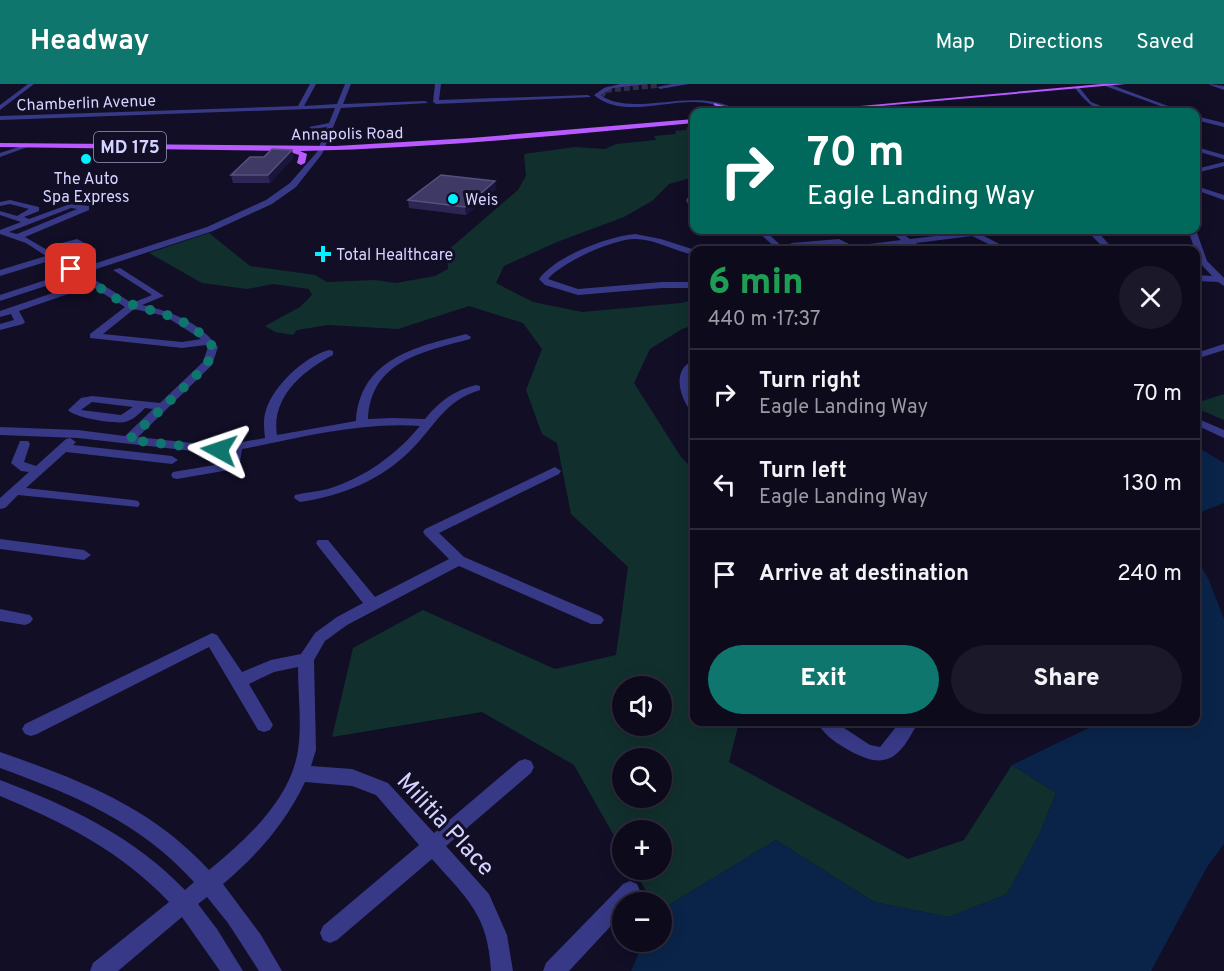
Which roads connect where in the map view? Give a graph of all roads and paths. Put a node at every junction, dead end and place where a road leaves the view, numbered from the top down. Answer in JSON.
{"nodes":[{"id":1,"x":31,"y":84,"type":"edge"},
{"id":2,"x":314,"y":84,"type":"edge"},
{"id":3,"x":348,"y":84,"type":"edge"},
{"id":4,"x":438,"y":84,"type":"edge"},
{"id":5,"x":671,"y":84,"type":"edge"},
{"id":6,"x":684,"y":84,"type":"edge"},
{"id":7,"x":1123,"y":84,"type":"edge"},
{"id":8,"x":1212,"y":84,"type":"edge"},
{"id":9,"x":1107,"y":85,"type":"edge"},
{"id":10,"x":642,"y":86,"type":"edge"},
{"id":11,"x":658,"y":86,"type":"edge"},
{"id":12,"x":1078,"y":88,"type":"junction"},
{"id":13,"x":1224,"y":88,"type":"edge"},
{"id":14,"x":588,"y":97,"type":"tunnel mouth"},
{"id":15,"x":425,"y":103,"type":"dead end"},
{"id":16,"x":716,"y":104,"type":"junction"},
{"id":17,"x":338,"y":106,"type":"junction"},
{"id":18,"x":300,"y":107,"type":"junction"},
{"id":19,"x":0,"y":108,"type":"edge"},
{"id":20,"x":722,"y":108,"type":"edge"},
{"id":21,"x":726,"y":108,"type":"edge"},
{"id":22,"x":732,"y":108,"type":"edge"},
{"id":23,"x":844,"y":108,"type":"edge"},
{"id":24,"x":1102,"y":108,"type":"edge"},
{"id":25,"x":1170,"y":108,"type":"edge"},
{"id":26,"x":0,"y":118,"type":"edge"},
{"id":27,"x":1200,"y":119,"type":"edge"},
{"id":28,"x":690,"y":122,"type":"edge"},
{"id":29,"x":1224,"y":125,"type":"edge"},
{"id":30,"x":331,"y":126,"type":"junction"},
{"id":31,"x":312,"y":127,"type":"dead end"},
{"id":32,"x":327,"y":136,"type":"junction"},
{"id":33,"x":0,"y":146,"type":"edge"},
{"id":34,"x":30,"y":146,"type":"junction"},
{"id":35,"x":359,"y":147,"type":"junction"},
{"id":36,"x":279,"y":148,"type":"junction"},
{"id":37,"x":321,"y":148,"type":"junction"},
{"id":38,"x":1200,"y":150,"type":"edge"},
{"id":39,"x":0,"y":155,"type":"edge"},
{"id":40,"x":1224,"y":157,"type":"edge"},
{"id":41,"x":301,"y":163,"type":"junction"},
{"id":42,"x":1224,"y":164,"type":"edge"},
{"id":43,"x":1200,"y":170,"type":"edge"},
{"id":44,"x":1200,"y":190,"type":"edge"},
{"id":45,"x":1224,"y":198,"type":"edge"},
{"id":46,"x":0,"y":204,"type":"edge"},
{"id":47,"x":0,"y":213,"type":"edge"},
{"id":48,"x":16,"y":218,"type":"junction"},
{"id":49,"x":30,"y":221,"type":"junction"},
{"id":50,"x":1,"y":232,"type":"edge"},
{"id":51,"x":764,"y":234,"type":"edge"},
{"id":52,"x":887,"y":234,"type":"edge"},
{"id":53,"x":896,"y":234,"type":"edge"},
{"id":54,"x":961,"y":234,"type":"edge"},
{"id":55,"x":974,"y":234,"type":"edge"},
{"id":56,"x":1095,"y":234,"type":"dead end"},
{"id":57,"x":18,"y":237,"type":"junction"},
{"id":58,"x":899,"y":243,"type":"junction"},
{"id":59,"x":792,"y":245,"type":"dead end"},
{"id":60,"x":778,"y":246,"type":"edge"},
{"id":61,"x":847,"y":246,"type":"edge"},
{"id":62,"x":876,"y":246,"type":"edge"},
{"id":63,"x":908,"y":246,"type":"edge"},
{"id":64,"x":999,"y":246,"type":"edge"},
{"id":65,"x":1106,"y":246,"type":"edge"},
{"id":66,"x":73,"y":250,"type":"dead end"},
{"id":67,"x":690,"y":252,"type":"edge"},
{"id":68,"x":1200,"y":253,"type":"edge"},
{"id":69,"x":52,"y":257,"type":"junction"},
{"id":70,"x":32,"y":263,"type":"junction"},
{"id":71,"x":117,"y":270,"type":"dead end"},
{"id":72,"x":74,"y":271,"type":"junction"},
{"id":73,"x":0,"y":273,"type":"edge"},
{"id":74,"x":1200,"y":278,"type":"edge"},
{"id":75,"x":0,"y":281,"type":"edge"},
{"id":76,"x":1222,"y":281,"type":"edge"},
{"id":77,"x":91,"y":283,"type":"junction"},
{"id":78,"x":690,"y":285,"type":"edge"},
{"id":79,"x":0,"y":292,"type":"edge"},
{"id":80,"x":0,"y":297,"type":"edge"},
{"id":81,"x":132,"y":306,"type":"junction"},
{"id":82,"x":13,"y":309,"type":"junction"},
{"id":83,"x":0,"y":314,"type":"edge"},
{"id":84,"x":0,"y":327,"type":"edge"},
{"id":85,"x":466,"y":337,"type":"dead end"},
{"id":86,"x":209,"y":341,"type":"junction"},
{"id":87,"x":1224,"y":347,"type":"edge"},
{"id":88,"x":329,"y":353,"type":"dead end"},
{"id":89,"x":1200,"y":355,"type":"edge"},
{"id":90,"x":690,"y":368,"type":"edge"},
{"id":91,"x":476,"y":388,"type":"dead end"},
{"id":92,"x":690,"y":401,"type":"edge"},
{"id":93,"x":142,"y":405,"type":"junction"},
{"id":94,"x":163,"y":407,"type":"junction"},
{"id":95,"x":362,"y":423,"type":"junction"},
{"id":96,"x":427,"y":423,"type":"junction"},
{"id":97,"x":1200,"y":423,"type":"edge"},
{"id":98,"x":0,"y":431,"type":"edge"},
{"id":99,"x":1200,"y":432,"type":"edge"},
{"id":100,"x":78,"y":434,"type":"junction"},
{"id":101,"x":1224,"y":434,"type":"edge"},
{"id":102,"x":129,"y":440,"type":"junction"},
{"id":103,"x":272,"y":441,"type":"junction"},
{"id":104,"x":1224,"y":443,"type":"edge"},
{"id":105,"x":24,"y":444,"type":"dead end"},
{"id":106,"x":63,"y":448,"type":"junction"},
{"id":107,"x":236,"y":448,"type":"junction"},
{"id":108,"x":172,"y":460,"type":"dead end"},
{"id":109,"x":39,"y":470,"type":"junction"},
{"id":110,"x":555,"y":471,"type":"dead end"},
{"id":111,"x":177,"y":475,"type":"dead end"},
{"id":112,"x":15,"y":491,"type":"junction"},
{"id":113,"x":300,"y":498,"type":"dead end"},
{"id":114,"x":133,"y":504,"type":"dead end"},
{"id":115,"x":0,"y":505,"type":"edge"},
{"id":116,"x":323,"y":543,"type":"dead end"},
{"id":117,"x":0,"y":544,"type":"edge"},
{"id":118,"x":84,"y":555,"type":"dead end"},
{"id":119,"x":459,"y":560,"type":"junction"},
{"id":120,"x":373,"y":605,"type":"junction"},
{"id":121,"x":0,"y":615,"type":"edge"},
{"id":122,"x":25,"y":619,"type":"dead end"},
{"id":123,"x":596,"y":620,"type":"dead end"},
{"id":124,"x":306,"y":659,"type":"junction"},
{"id":125,"x":239,"y":681,"type":"junction"},
{"id":126,"x":264,"y":725,"type":"dead end"},
{"id":127,"x":828,"y":726,"type":"edge"},
{"id":128,"x":906,"y":726,"type":"edge"},
{"id":129,"x":31,"y":729,"type":"dead end"},
{"id":130,"x":0,"y":760,"type":"edge"},
{"id":131,"x":525,"y":767,"type":"dead end"},
{"id":132,"x":300,"y":774,"type":"junction"},
{"id":133,"x":0,"y":788,"type":"edge"},
{"id":134,"x":433,"y":845,"type":"junction"},
{"id":135,"x":210,"y":882,"type":"junction"},
{"id":136,"x":630,"y":891,"type":"dead end"},
{"id":137,"x":185,"y":903,"type":"junction"},
{"id":138,"x":330,"y":933,"type":"dead end"},
{"id":139,"x":100,"y":971,"type":"edge"},
{"id":140,"x":232,"y":971,"type":"edge"},
{"id":141,"x":271,"y":971,"type":"edge"},
{"id":142,"x":502,"y":971,"type":"edge"},
{"id":143,"x":554,"y":971,"type":"edge"}],
"edges":[{"from":1,"to":19,"type":"street"},
{"from":2,"to":18,"type":"street"},
{"from":3,"to":17,"type":"street"},
{"from":4,"to":14,"type":"street"},
{"from":5,"to":11,"type":"street"},
{"from":6,"to":11,"type":"street"},
{"from":7,"to":9,"type":"main road"},
{"from":8,"to":13,"type":"street"},
{"from":9,"to":12,"type":"main road"},
{"from":9,"to":25,"type":"street"},
{"from":10,"to":16,"type":"street"},
{"from":10,"to":22,"type":"street"},
{"from":12,"to":23,"type":"main road"},
{"from":12,"to":24,"type":"street"},
{"from":15,"to":17,"type":"street","name":"Chamberlin Avenue"},
{"from":16,"to":20,"type":"main road"},
{"from":16,"to":21,"type":"street"},
{"from":17,"to":18,"type":"street","name":"Chamberlin Avenue"},
{"from":17,"to":30,"type":"street"},
{"from":18,"to":26,"type":"street","name":"Chamberlin Avenue"},
{"from":27,"to":29,"type":"street"},
{"from":28,"to":35,"type":"main road","name":"Annapolis Road","number":"MD 175"},
{"from":30,"to":31,"type":"street"},
{"from":30,"to":32,"type":"street"},
{"from":32,"to":35,"type":"main road"},
{"from":32,"to":36,"type":"main road"},
{"from":32,"to":37,"type":"street"},
{"from":33,"to":34,"type":"main road","name":"Annapolis Road","number":"MD 175"},
{"from":34,"to":36,"type":"main road","name":"Annapolis Road","number":"MD 175"},
{"from":34,"to":39,"type":"street"},
{"from":35,"to":37,"type":"main road","name":"Annapolis Road","number":"MD 175"},
{"from":36,"to":37,"type":"main road","name":"Annapolis Road","number":"MD 175"},
{"from":36,"to":41,"type":"main road"},
{"from":37,"to":41,"type":"street"},
{"from":37,"to":72,"type":"street"},
{"from":38,"to":40,"type":"street"},
{"from":41,"to":72,"type":"street"},
{"from":42,"to":43,"type":"street"},
{"from":44,"to":45,"type":"street"},
{"from":46,"to":48,"type":"street"},
{"from":47,"to":48,"type":"street"},
{"from":48,"to":49,"type":"street"},
{"from":49,"to":50,"type":"street"},
{"from":49,"to":57,"type":"street"},
{"from":50,"to":57,"type":"street"},
{"from":51,"to":60,"type":"street"},
{"from":52,"to":58,"type":"street"},
{"from":53,"to":63,"type":"street"},
{"from":54,"to":63,"type":"street"},
{"from":55,"to":64,"type":"street"},
{"from":56,"to":65,"type":"street"},
{"from":57,"to":69,"type":"street"},
{"from":58,"to":62,"type":"street"},
{"from":58,"to":63,"type":"street"},
{"from":59,"to":61,"type":"street"},
{"from":66,"to":69,"type":"street"},
{"from":67,"to":78,"type":"street"},
{"from":68,"to":76,"type":"street"},
{"from":69,"to":70,"type":"street"},
{"from":69,"to":72,"type":"street"},
{"from":70,"to":73,"type":"street"},
{"from":70,"to":75,"type":"street"},
{"from":71,"to":81,"type":"street"},
{"from":72,"to":77,"type":"street"},
{"from":72,"to":79,"type":"street"},
{"from":72,"to":80,"type":"street"},
{"from":74,"to":76,"type":"street"},
{"from":77,"to":81,"type":"street"},
{"from":77,"to":82,"type":"street"},
{"from":81,"to":86,"type":"street"},
{"from":81,"to":86,"type":"street"},
{"from":82,"to":83,"type":"street"},
{"from":82,"to":84,"type":"street"},
{"from":85,"to":95,"type":"street"},
{"from":86,"to":94,"type":"street"},
{"from":87,"to":89,"type":"street"},
{"from":88,"to":103,"type":"street"},
{"from":90,"to":92,"type":"street"},
{"from":91,"to":96,"type":"street"},
{"from":93,"to":93,"type":"street"},
{"from":93,"to":94,"type":"street"},
{"from":94,"to":102,"type":"street"},
{"from":95,"to":96,"type":"street"},
{"from":95,"to":103,"type":"street"},
{"from":96,"to":113,"type":"street"},
{"from":97,"to":101,"type":"street"},
{"from":98,"to":100,"type":"street"},
{"from":99,"to":104,"type":"street"},
{"from":100,"to":102,"type":"street"},
{"from":100,"to":106,"type":"street"},
{"from":102,"to":107,"type":"street"},
{"from":103,"to":107,"type":"street"},
{"from":105,"to":109,"type":"street"},
{"from":106,"to":108,"type":"street"},
{"from":106,"to":109,"type":"street"},
{"from":107,"to":111,"type":"street"},
{"from":109,"to":112,"type":"street"},
{"from":110,"to":119,"type":"street"},
{"from":112,"to":114,"type":"street"},
{"from":112,"to":115,"type":"street"},
{"from":116,"to":120,"type":"street"},
{"from":117,"to":118,"type":"street"},
{"from":119,"to":120,"type":"street"},
{"from":119,"to":123,"type":"street"},
{"from":120,"to":124,"type":"street"},
{"from":121,"to":122,"type":"street"},
{"from":124,"to":125,"type":"street"},
{"from":124,"to":132,"type":"street"},
{"from":125,"to":126,"type":"street"},
{"from":125,"to":129,"type":"street"},
{"from":127,"to":128,"type":"street"},
{"from":130,"to":135,"type":"street"},
{"from":131,"to":134,"type":"street"},
{"from":132,"to":134,"type":"street","name":"Militia Place"},
{"from":132,"to":135,"type":"street"},
{"from":133,"to":137,"type":"street"},
{"from":134,"to":138,"type":"street"},
{"from":134,"to":142,"type":"street","name":"Militia Place"},
{"from":135,"to":137,"type":"street"},
{"from":135,"to":141,"type":"street"},
{"from":136,"to":143,"type":"street"},
{"from":137,"to":139,"type":"street"},
{"from":137,"to":140,"type":"street"}]}
